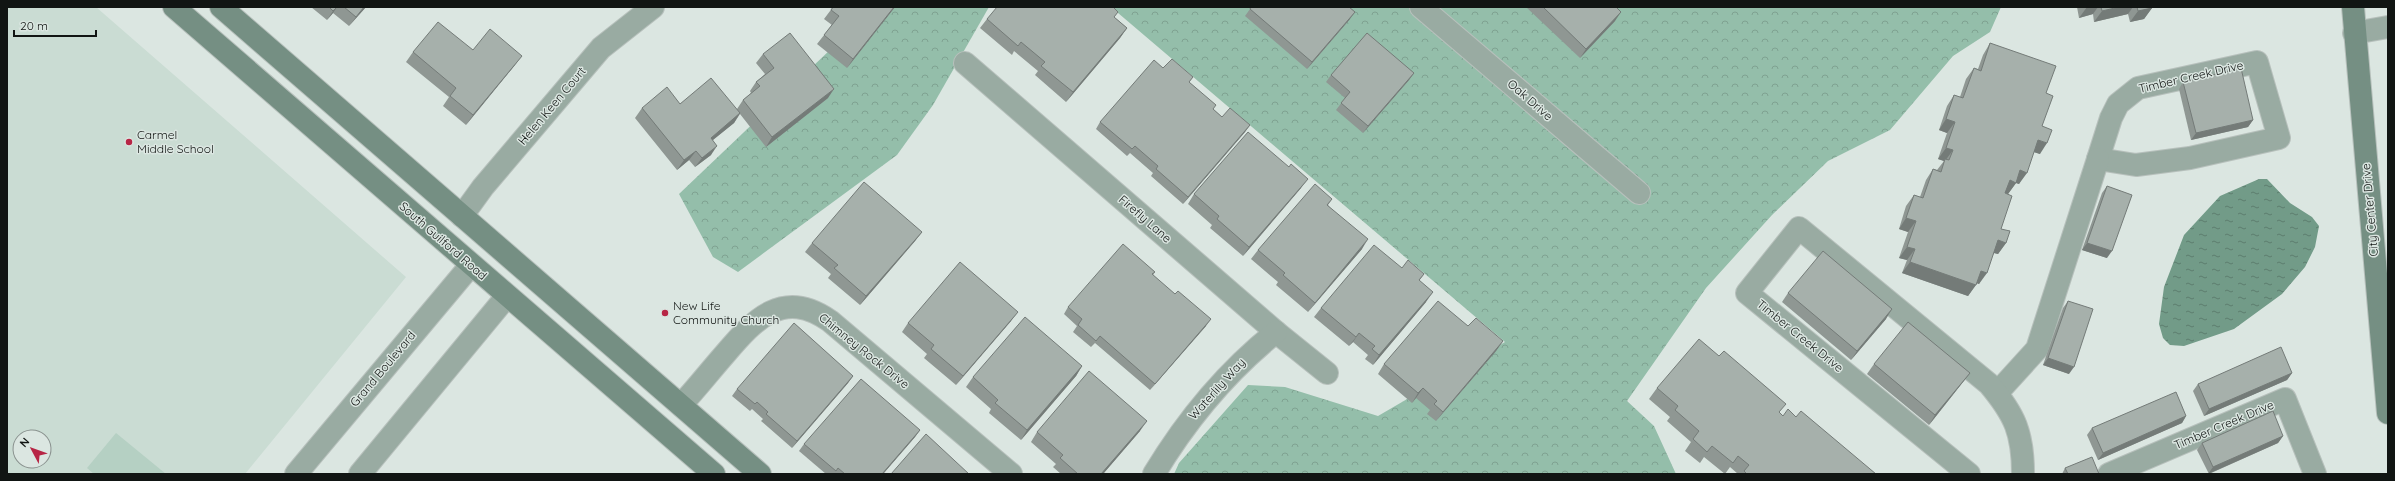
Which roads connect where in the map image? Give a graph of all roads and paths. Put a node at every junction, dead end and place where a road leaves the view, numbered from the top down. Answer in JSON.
{"nodes":[{"id":1,"x":174,"y":7,"type":"edge"},
{"id":2,"x":221,"y":7,"type":"edge"},
{"id":3,"x":653,"y":7,"type":"edge"},
{"id":4,"x":1422,"y":7,"type":"edge"},
{"id":5,"x":2353,"y":7,"type":"edge"},
{"id":6,"x":2388,"y":28,"type":"edge"},
{"id":7,"x":2354,"y":33,"type":"junction"},
{"id":8,"x":966,"y":63,"type":"dead end"},
{"id":9,"x":2098,"y":160,"type":"junction"},
{"id":10,"x":1639,"y":194,"type":"dead end"},
{"id":11,"x":462,"y":216,"type":"junction"},
{"id":12,"x":471,"y":265,"type":"junction"},
{"id":13,"x":507,"y":296,"type":"junction"},
{"id":14,"x":1276,"y":332,"type":"junction"},
{"id":15,"x":1327,"y":373,"type":"dead end"},
{"id":16,"x":1997,"y":393,"type":"junction"},
{"id":17,"x":681,"y":405,"type":"junction"},
{"id":18,"x":2388,"y":413,"type":"edge"},
{"id":19,"x":296,"y":474,"type":"edge"},
{"id":20,"x":360,"y":474,"type":"edge"},
{"id":21,"x":714,"y":474,"type":"edge"},
{"id":22,"x":760,"y":474,"type":"edge"},
{"id":23,"x":1011,"y":474,"type":"edge"},
{"id":24,"x":1154,"y":474,"type":"edge"},
{"id":25,"x":1969,"y":474,"type":"edge"},
{"id":26,"x":2024,"y":474,"type":"edge"},
{"id":27,"x":2109,"y":474,"type":"edge"},
{"id":28,"x":2315,"y":474,"type":"edge"}],
"edges":[{"from":1,"to":12,"type":"main road","name":"South Guilford Road"},
{"from":2,"to":11,"type":"main road"},
{"from":3,"to":11,"type":"street","name":"Helen Keen Court"},
{"from":4,"to":10,"type":"street","name":"Oak Drive"},
{"from":5,"to":7,"type":"main road","name":"City Center Drive"},
{"from":6,"to":7,"type":"street"},
{"from":7,"to":18,"type":"main road","name":"City Center Drive"},
{"from":8,"to":14,"type":"street","name":"Firefly Lane"},
{"from":9,"to":9,"type":"street","name":"Timber Creek Drive"},
{"from":9,"to":16,"type":"street","name":"Timber Creek Drive"},
{"from":11,"to":17,"type":"main road"},
{"from":12,"to":13,"type":"main road","name":"South Guilford Road"},
{"from":12,"to":19,"type":"street","name":"Grand Boulevard"},
{"from":13,"to":20,"type":"street"},
{"from":13,"to":21,"type":"main road","name":"South Guilford Road"},
{"from":14,"to":15,"type":"street","name":"Firefly Lane"},
{"from":14,"to":24,"type":"street","name":"Waterlily Way"},
{"from":16,"to":25,"type":"street","name":"Timber Creek Drive"},
{"from":16,"to":26,"type":"street","name":"Timber Creek Drive"},
{"from":17,"to":22,"type":"main road"},
{"from":17,"to":23,"type":"street","name":"Chimney Rock Drive"},
{"from":27,"to":28,"type":"street","name":"Timber Creek Drive"}]}
